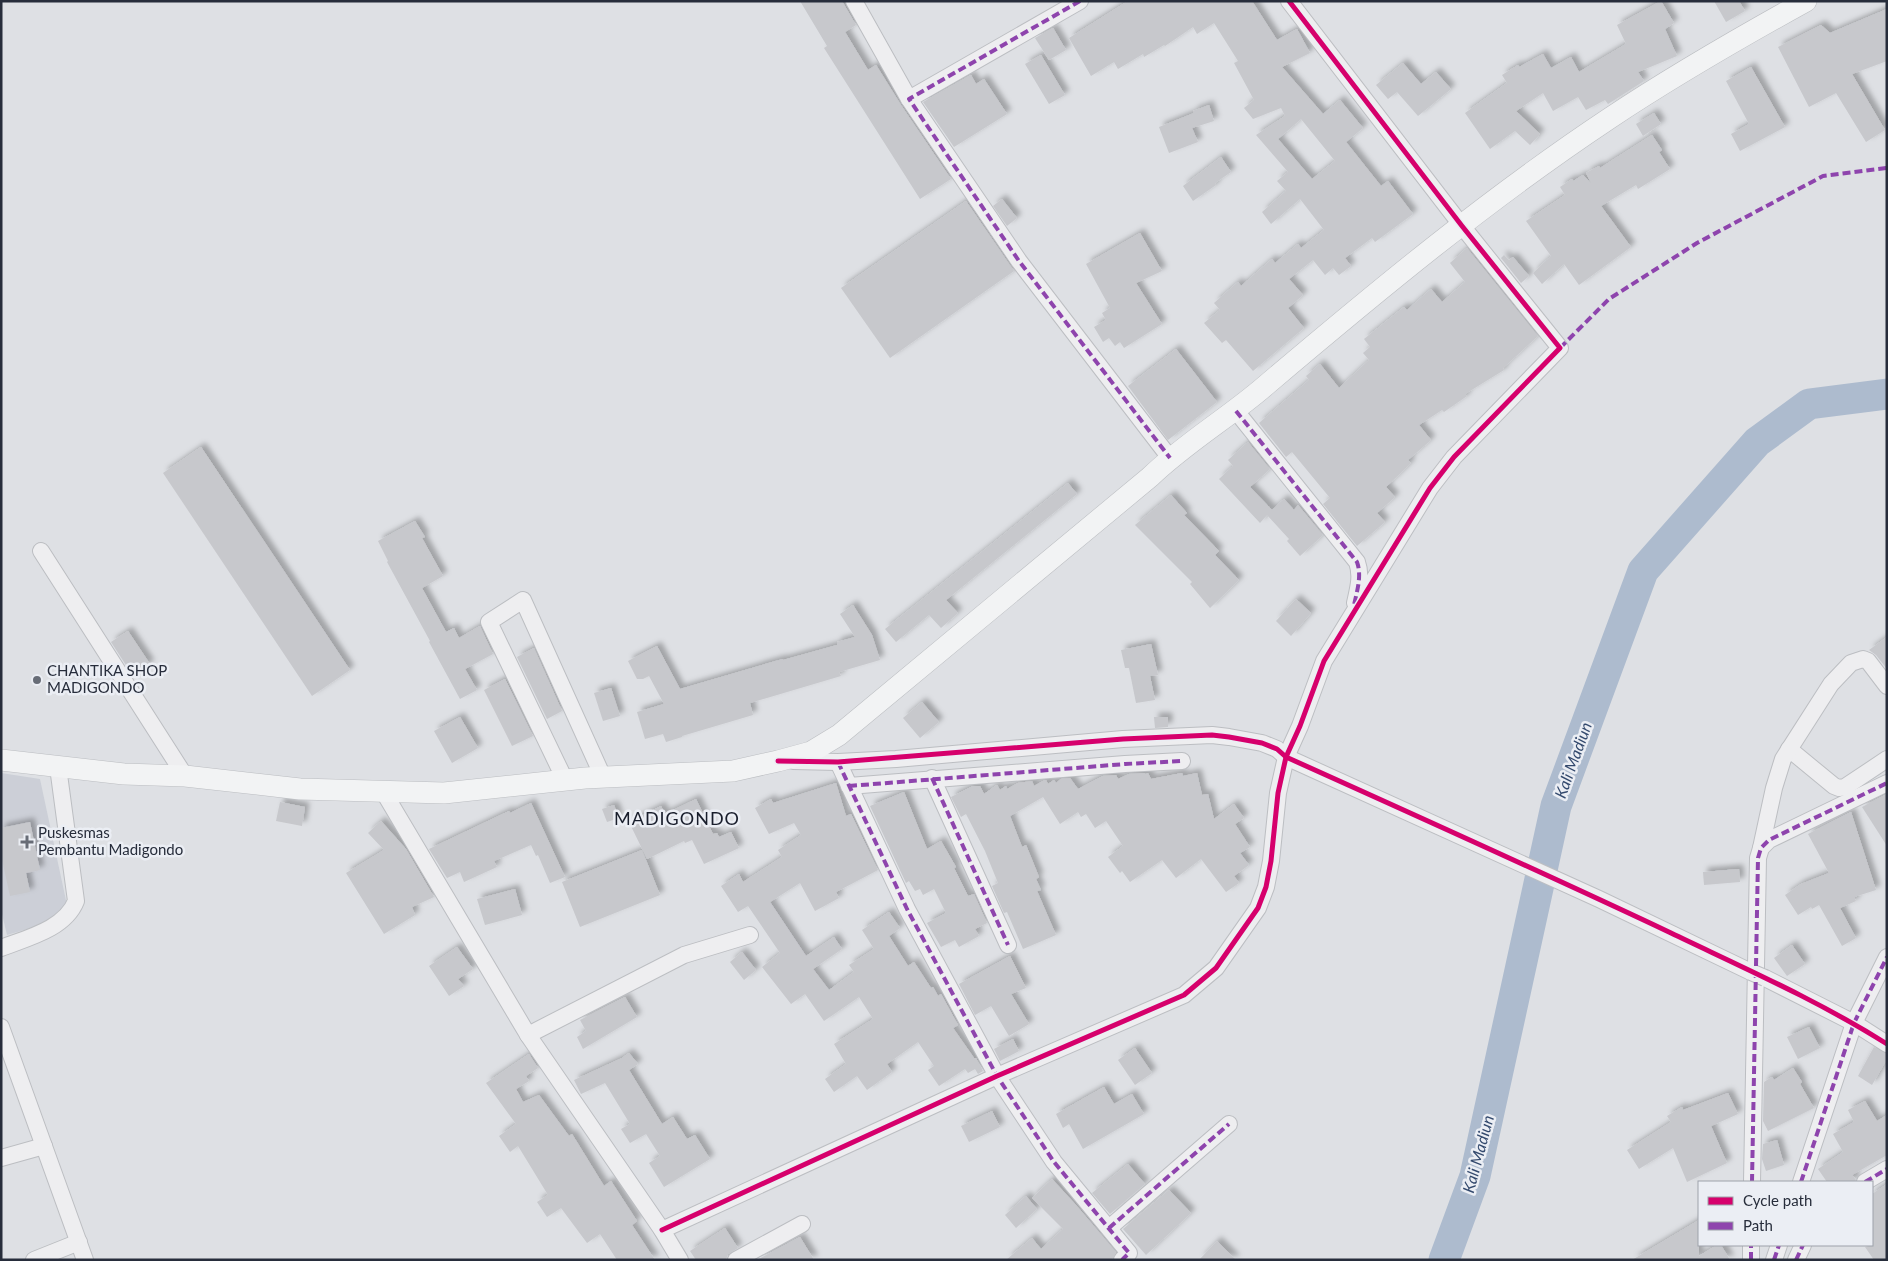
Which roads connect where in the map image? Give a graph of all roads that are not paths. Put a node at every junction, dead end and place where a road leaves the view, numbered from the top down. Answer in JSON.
{"nodes":[{"id":1,"x":854,"y":1,"type":"edge"},
{"id":2,"x":1080,"y":1,"type":"edge"},
{"id":3,"x":1289,"y":1,"type":"edge"},
{"id":4,"x":1806,"y":1,"type":"edge"},
{"id":5,"x":909,"y":99,"type":"junction"},
{"id":6,"x":1462,"y":226,"type":"junction"},
{"id":7,"x":1236,"y":411,"type":"junction"},
{"id":8,"x":1170,"y":458,"type":"junction"},
{"id":9,"x":41,"y":551,"type":"dead end"},
{"id":10,"x":1353,"y":614,"type":"junction"},
{"id":11,"x":1887,"y":686,"type":"edge"},
{"id":12,"x":1789,"y":749,"type":"junction"},
{"id":13,"x":1286,"y":757,"type":"junction"},
{"id":14,"x":1887,"y":759,"type":"edge"},
{"id":15,"x":1,"y":760,"type":"edge"},
{"id":16,"x":778,"y":761,"type":"junction"},
{"id":17,"x":1182,"y":761,"type":"dead end"},
{"id":18,"x":838,"y":762,"type":"junction"},
{"id":19,"x":58,"y":767,"type":"junction"},
{"id":20,"x":184,"y":776,"type":"junction"},
{"id":21,"x":603,"y":777,"type":"junction"},
{"id":22,"x":932,"y":778,"type":"junction"},
{"id":23,"x":565,"y":780,"type":"junction"},
{"id":24,"x":1887,"y":783,"type":"edge"},
{"id":25,"x":848,"y":786,"type":"junction"},
{"id":26,"x":383,"y":791,"type":"junction"},
{"id":27,"x":1761,"y":848,"type":"junction"},
{"id":28,"x":750,"y":935,"type":"dead end"},
{"id":29,"x":1008,"y":945,"type":"dead end"},
{"id":30,"x":1,"y":948,"type":"edge"},
{"id":31,"x":1886,"y":959,"type":"edge"},
{"id":32,"x":1854,"y":1024,"type":"junction"},
{"id":33,"x":1,"y":1027,"type":"edge"},
{"id":34,"x":528,"y":1035,"type":"junction"},
{"id":35,"x":1887,"y":1044,"type":"edge"},
{"id":36,"x":998,"y":1076,"type":"junction"},
{"id":37,"x":1229,"y":1124,"type":"dead end"},
{"id":38,"x":44,"y":1146,"type":"junction"},
{"id":39,"x":1,"y":1158,"type":"edge"},
{"id":40,"x":1887,"y":1169,"type":"edge"},
{"id":41,"x":1752,"y":1181,"type":"edge"},
{"id":42,"x":1801,"y":1181,"type":"edge"},
{"id":43,"x":1867,"y":1181,"type":"edge"},
{"id":44,"x":802,"y":1224,"type":"dead end"},
{"id":45,"x":1109,"y":1228,"type":"junction"},
{"id":46,"x":662,"y":1230,"type":"junction"},
{"id":47,"x":79,"y":1242,"type":"junction"},
{"id":48,"x":1751,"y":1246,"type":"edge"},
{"id":49,"x":1779,"y":1246,"type":"edge"},
{"id":50,"x":1803,"y":1246,"type":"edge"},
{"id":51,"x":1129,"y":1257,"type":"edge"},
{"id":52,"x":34,"y":1260,"type":"edge"},
{"id":53,"x":85,"y":1260,"type":"edge"},
{"id":54,"x":680,"y":1260,"type":"edge"},
{"id":55,"x":736,"y":1260,"type":"edge"},
{"id":56,"x":1751,"y":1260,"type":"edge"},
{"id":57,"x":1774,"y":1260,"type":"edge"},
{"id":58,"x":1796,"y":1260,"type":"edge"}],
"edges":[{"from":1,"to":5,"type":"street"},
{"from":2,"to":5,"type":"street"},
{"from":3,"to":6,"type":"street"},
{"from":4,"to":6,"type":"main road"},
{"from":5,"to":8,"type":"street"},
{"from":6,"to":7,"type":"main road"},
{"from":6,"to":10,"type":"street"},
{"from":7,"to":8,"type":"main road"},
{"from":7,"to":10,"type":"street"},
{"from":8,"to":16,"type":"main road"},
{"from":9,"to":20,"type":"street"},
{"from":10,"to":13,"type":"street"},
{"from":11,"to":12,"type":"street"},
{"from":12,"to":14,"type":"street"},
{"from":12,"to":27,"type":"street"},
{"from":13,"to":18,"type":"street"},
{"from":13,"to":32,"type":"street"},
{"from":13,"to":36,"type":"street"},
{"from":15,"to":19,"type":"main road"},
{"from":16,"to":18,"type":"street"},
{"from":16,"to":21,"type":"main road"},
{"from":17,"to":22,"type":"street"},
{"from":18,"to":25,"type":"street"},
{"from":19,"to":20,"type":"main road"},
{"from":19,"to":30,"type":"street"},
{"from":20,"to":26,"type":"main road"},
{"from":21,"to":23,"type":"main road"},
{"from":21,"to":23,"type":"street"},
{"from":22,"to":25,"type":"street"},
{"from":22,"to":29,"type":"street"},
{"from":23,"to":26,"type":"main road"},
{"from":24,"to":27,"type":"street"},
{"from":25,"to":36,"type":"street"},
{"from":26,"to":34,"type":"street"},
{"from":27,"to":41,"type":"street"},
{"from":28,"to":34,"type":"street"},
{"from":31,"to":32,"type":"street"},
{"from":32,"to":35,"type":"street"},
{"from":32,"to":42,"type":"street"},
{"from":33,"to":38,"type":"street"},
{"from":34,"to":46,"type":"street"},
{"from":36,"to":45,"type":"street"},
{"from":36,"to":46,"type":"street"},
{"from":37,"to":45,"type":"street"},
{"from":38,"to":39,"type":"street"},
{"from":38,"to":47,"type":"street"},
{"from":40,"to":43,"type":"street"},
{"from":44,"to":55,"type":"street"},
{"from":45,"to":51,"type":"street"},
{"from":46,"to":54,"type":"street"},
{"from":47,"to":52,"type":"street"},
{"from":47,"to":53,"type":"street"},
{"from":48,"to":56,"type":"street"},
{"from":49,"to":57,"type":"street"},
{"from":50,"to":58,"type":"street"}]}
